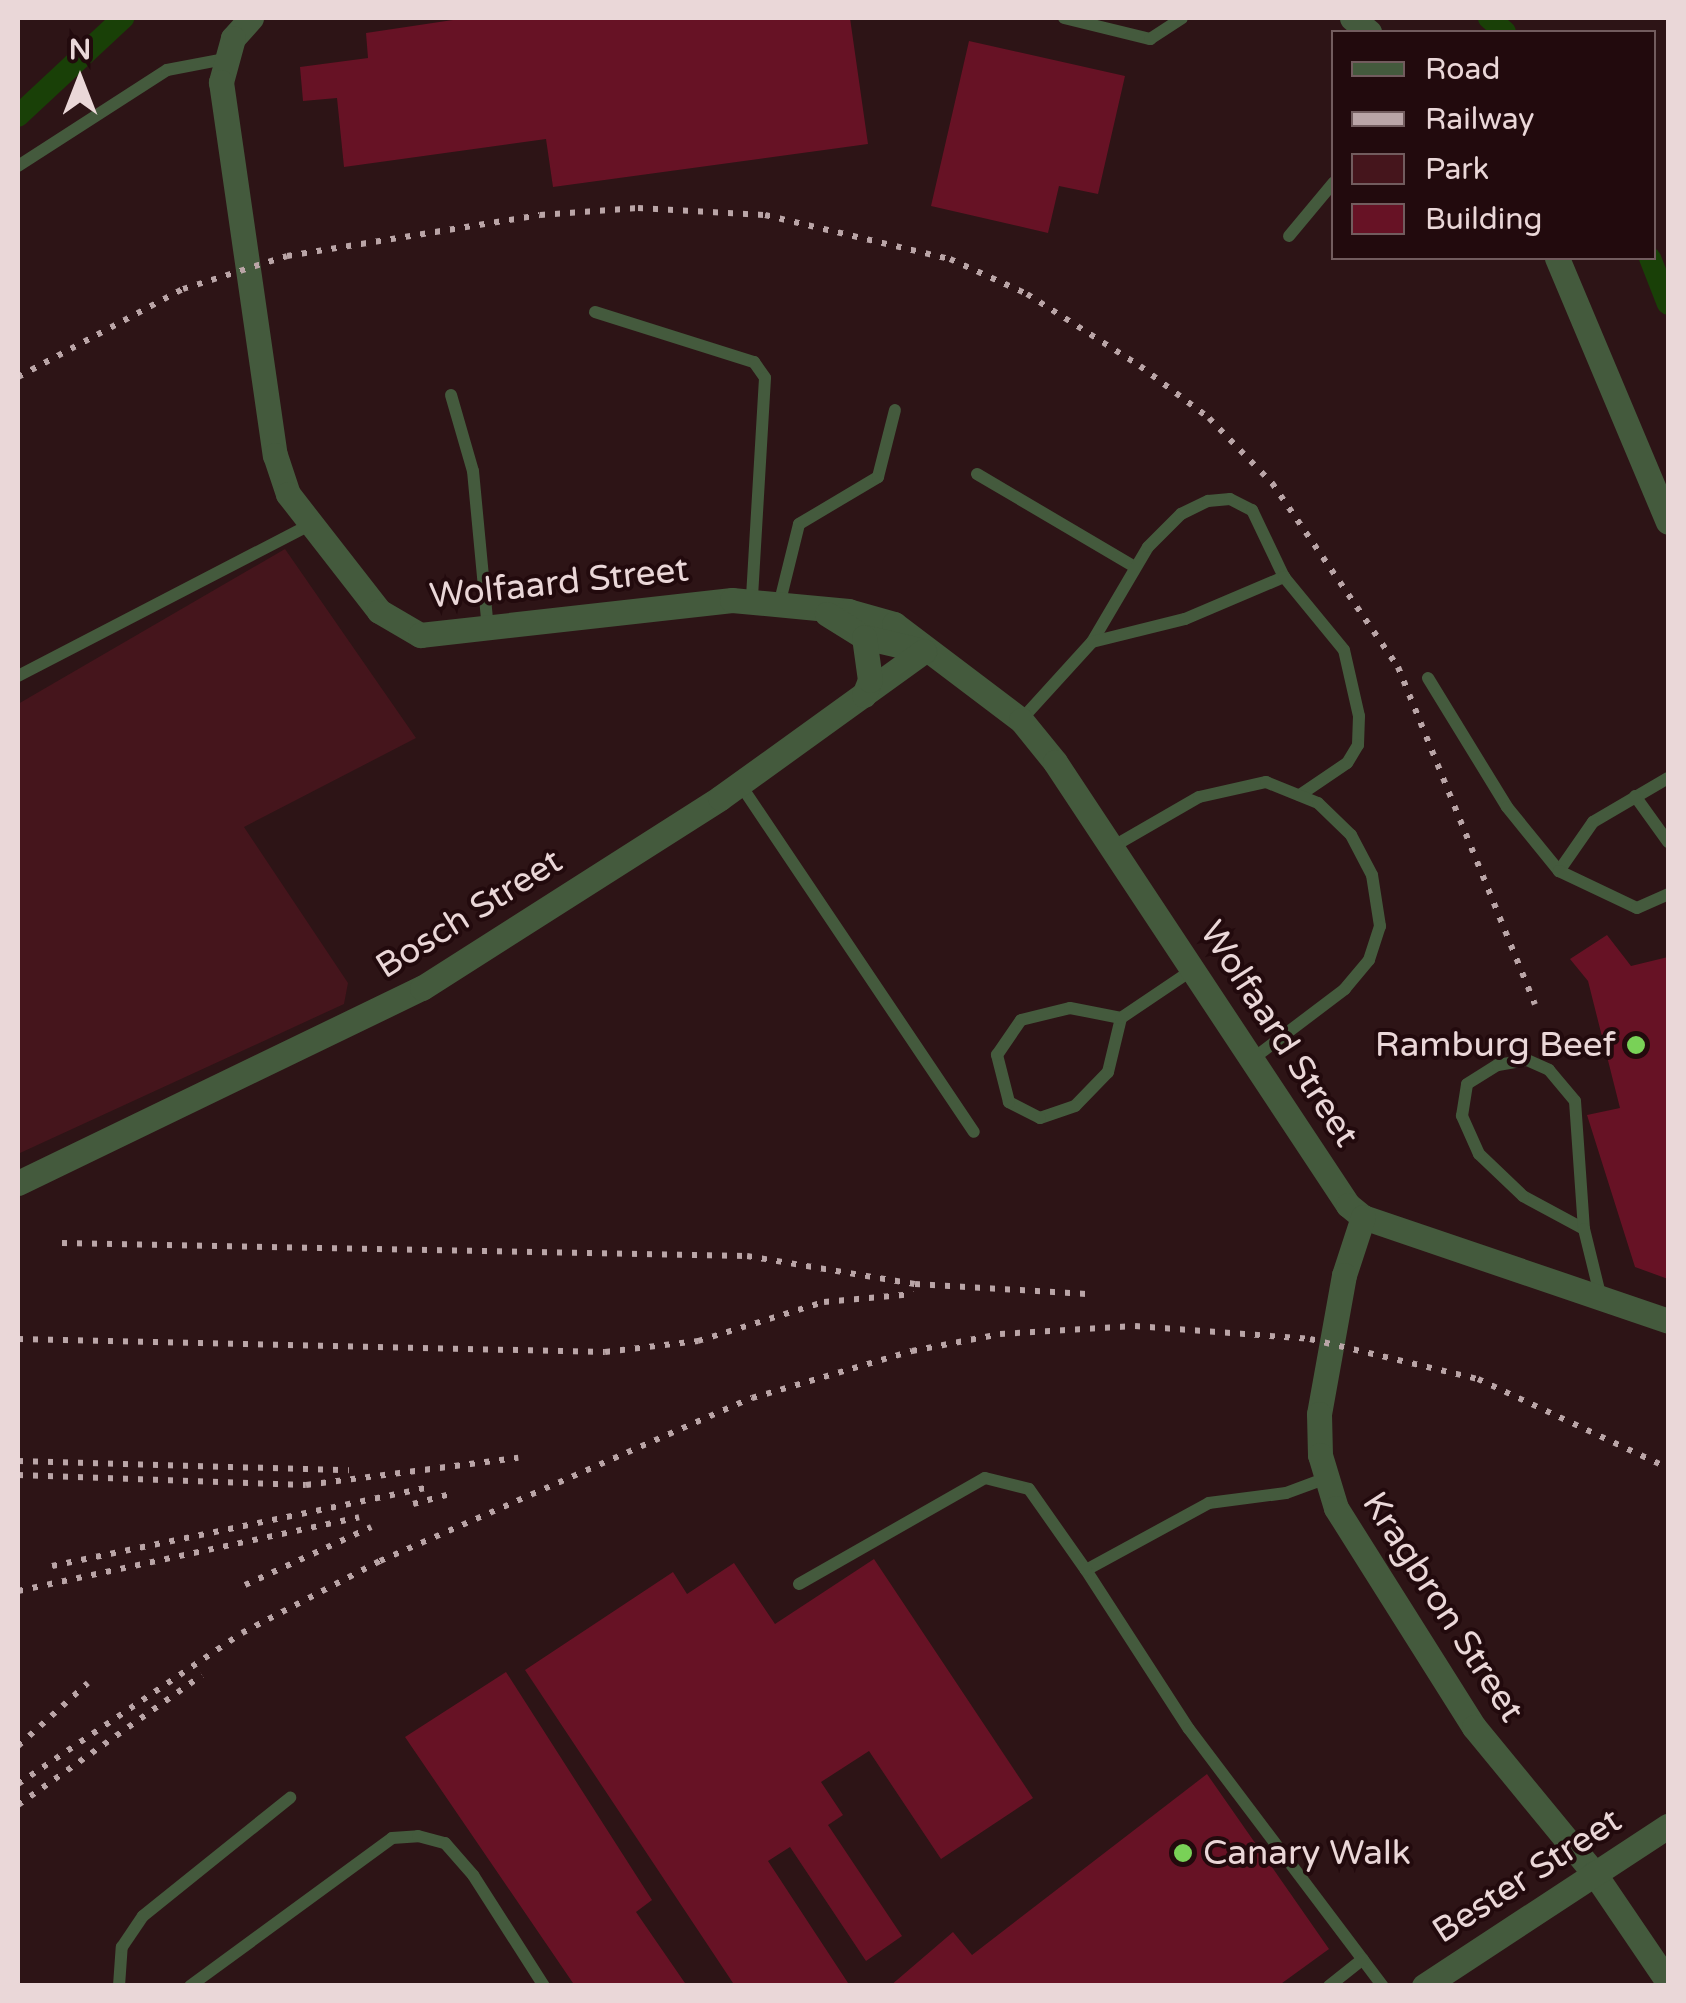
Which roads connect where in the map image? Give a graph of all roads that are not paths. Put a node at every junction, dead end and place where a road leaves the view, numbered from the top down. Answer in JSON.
{"nodes":[{"id":1,"x":251,"y":18,"type":"edge"},
{"id":2,"x":1064,"y":18,"type":"edge"},
{"id":3,"x":1182,"y":18,"type":"edge"},
{"id":4,"x":224,"y":59,"type":"junction"},
{"id":5,"x":18,"y":166,"type":"edge"},
{"id":6,"x":1331,"y":186,"type":"edge"},
{"id":7,"x":1289,"y":236,"type":"dead end"},
{"id":8,"x":1557,"y":260,"type":"edge"},
{"id":9,"x":595,"y":312,"type":"dead end"},
{"id":10,"x":451,"y":395,"type":"dead end"},
{"id":11,"x":895,"y":410,"type":"dead end"},
{"id":12,"x":977,"y":474,"type":"dead end"},
{"id":13,"x":1668,"y":522,"type":"edge"},
{"id":14,"x":310,"y":526,"type":"junction"},
{"id":15,"x":1133,"y":566,"type":"junction"},
{"id":16,"x":1284,"y":577,"type":"junction"},
{"id":17,"x":752,"y":600,"type":"junction"},
{"id":18,"x":780,"y":601,"type":"junction"},
{"id":19,"x":827,"y":614,"type":"junction"},
{"id":20,"x":488,"y":629,"type":"junction"},
{"id":21,"x":864,"y":637,"type":"junction"},
{"id":22,"x":1092,"y":642,"type":"junction"},
{"id":23,"x":924,"y":651,"type":"junction"},
{"id":24,"x":18,"y":676,"type":"edge"},
{"id":25,"x":1428,"y":678,"type":"dead end"},
{"id":26,"x":864,"y":695,"type":"junction"},
{"id":27,"x":1022,"y":720,"type":"junction"},
{"id":28,"x":1668,"y":778,"type":"edge"},
{"id":29,"x":740,"y":784,"type":"junction"},
{"id":30,"x":1300,"y":795,"type":"junction"},
{"id":31,"x":1635,"y":796,"type":"junction"},
{"id":32,"x":1668,"y":842,"type":"edge"},
{"id":33,"x":1114,"y":846,"type":"junction"},
{"id":34,"x":1559,"y":871,"type":"junction"},
{"id":35,"x":1668,"y":894,"type":"edge"},
{"id":36,"x":1195,"y":968,"type":"junction"},
{"id":37,"x":1121,"y":1018,"type":"junction"},
{"id":38,"x":1255,"y":1057,"type":"junction"},
{"id":39,"x":974,"y":1132,"type":"dead end"},
{"id":40,"x":18,"y":1183,"type":"edge"},
{"id":41,"x":1362,"y":1218,"type":"junction"},
{"id":42,"x":1584,"y":1229,"type":"junction"},
{"id":43,"x":1601,"y":1298,"type":"junction"},
{"id":44,"x":1668,"y":1321,"type":"edge"},
{"id":45,"x":1324,"y":1478,"type":"junction"},
{"id":46,"x":1086,"y":1570,"type":"junction"},
{"id":47,"x":799,"y":1584,"type":"dead end"},
{"id":48,"x":290,"y":1798,"type":"dead end"},
{"id":49,"x":1668,"y":1826,"type":"edge"},
{"id":50,"x":1594,"y":1874,"type":"junction"},
{"id":51,"x":1362,"y":1959,"type":"junction"},
{"id":52,"x":1668,"y":1982,"type":"edge"},
{"id":53,"x":118,"y":1986,"type":"edge"},
{"id":54,"x":190,"y":1986,"type":"edge"},
{"id":55,"x":544,"y":1986,"type":"edge"},
{"id":56,"x":1329,"y":1986,"type":"edge"},
{"id":57,"x":1383,"y":1986,"type":"edge"},
{"id":58,"x":1424,"y":1986,"type":"edge"}],
"edges":[{"from":1,"to":4,"type":"street"},
{"from":2,"to":3,"type":"lane"},
{"from":4,"to":5,"type":"lane"},
{"from":4,"to":14,"type":"street","name":"Wolfaard Street"},
{"from":6,"to":7,"type":"lane"},
{"from":8,"to":13,"type":"street"},
{"from":9,"to":17,"type":"lane"},
{"from":10,"to":20,"type":"lane"},
{"from":11,"to":18,"type":"lane"},
{"from":12,"to":15,"type":"lane"},
{"from":14,"to":20,"type":"street","name":"Wolfaard Street"},
{"from":14,"to":24,"type":"lane"},
{"from":15,"to":16,"type":"lane"},
{"from":15,"to":22,"type":"lane"},
{"from":16,"to":22,"type":"lane"},
{"from":16,"to":30,"type":"lane"},
{"from":17,"to":18,"type":"street","name":"Wolfaard Street"},
{"from":17,"to":20,"type":"street","name":"Wolfaard Street"},
{"from":18,"to":19,"type":"street","name":"Wolfaard Street"},
{"from":19,"to":21,"type":"street","name":"Wolfaard Street"},
{"from":19,"to":23,"type":"street","name":"Wolfaard Street"},
{"from":21,"to":23,"type":"street","name":"Wolfaard Street"},
{"from":21,"to":26,"type":"street"},
{"from":22,"to":27,"type":"lane"},
{"from":23,"to":26,"type":"street","name":"Bosch Street"},
{"from":23,"to":27,"type":"street","name":"Wolfaard Street"},
{"from":25,"to":34,"type":"lane"},
{"from":26,"to":29,"type":"street","name":"Bosch Street"},
{"from":27,"to":33,"type":"street","name":"Wolfaard Street"},
{"from":28,"to":31,"type":"lane"},
{"from":29,"to":39,"type":"lane"},
{"from":29,"to":40,"type":"street","name":"Bosch Street"},
{"from":30,"to":33,"type":"lane"},
{"from":30,"to":38,"type":"lane"},
{"from":31,"to":32,"type":"lane"},
{"from":31,"to":34,"type":"lane"},
{"from":33,"to":36,"type":"street","name":"Wolfaard Street"},
{"from":34,"to":35,"type":"lane"},
{"from":36,"to":37,"type":"lane"},
{"from":36,"to":38,"type":"street","name":"Wolfaard Street"},
{"from":37,"to":37,"type":"lane"},
{"from":38,"to":41,"type":"street","name":"Wolfaard Street"},
{"from":41,"to":43,"type":"street"},
{"from":41,"to":45,"type":"street","name":"Kragbron Street"},
{"from":42,"to":42,"type":"lane"},
{"from":42,"to":43,"type":"lane"},
{"from":43,"to":44,"type":"street"},
{"from":45,"to":46,"type":"lane"},
{"from":45,"to":50,"type":"street","name":"Kragbron Street"},
{"from":46,"to":47,"type":"lane"},
{"from":46,"to":51,"type":"lane"},
{"from":48,"to":53,"type":"lane"},
{"from":49,"to":50,"type":"street","name":"Bester Street"},
{"from":50,"to":52,"type":"street","name":"Kragbron Street"},
{"from":50,"to":58,"type":"street","name":"Bester Street"},
{"from":51,"to":56,"type":"lane"},
{"from":51,"to":57,"type":"lane"},
{"from":54,"to":55,"type":"lane"}]}
